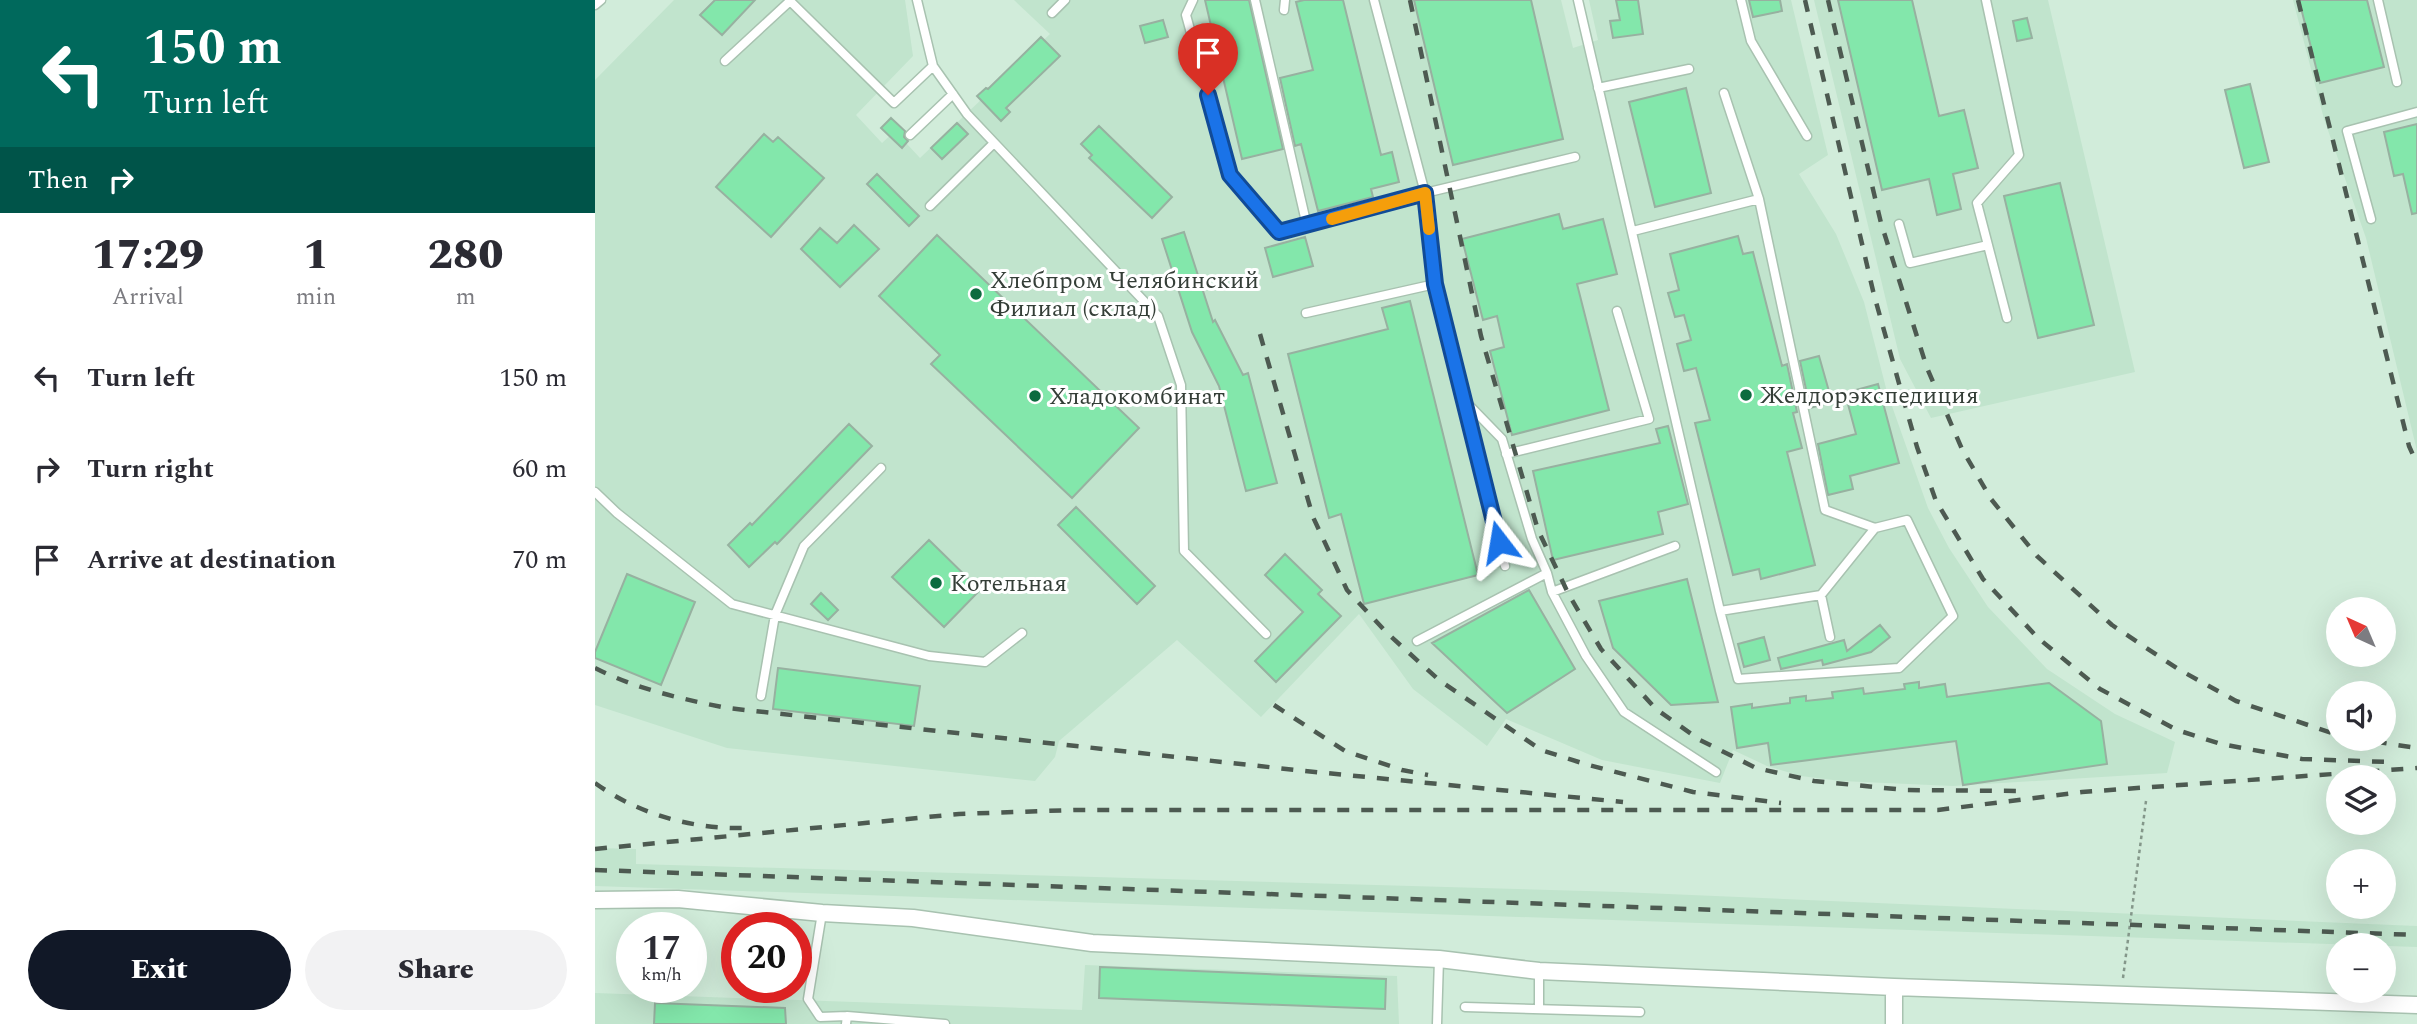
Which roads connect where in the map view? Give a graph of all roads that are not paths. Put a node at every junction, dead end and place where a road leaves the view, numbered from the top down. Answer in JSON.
{"nodes":[{"id":1,"x":601,"y":0,"type":"edge"},
{"id":2,"x":790,"y":0,"type":"edge"},
{"id":3,"x":918,"y":0,"type":"edge"},
{"id":4,"x":1065,"y":0,"type":"edge"},
{"id":5,"x":1193,"y":0,"type":"edge"},
{"id":6,"x":1255,"y":0,"type":"edge"},
{"id":7,"x":1285,"y":0,"type":"edge"},
{"id":8,"x":1374,"y":0,"type":"edge"},
{"id":9,"x":1578,"y":0,"type":"edge"},
{"id":10,"x":1741,"y":0,"type":"edge"},
{"id":11,"x":1986,"y":0,"type":"edge"},
{"id":12,"x":2378,"y":0,"type":"edge"},
{"id":13,"x":595,"y":5,"type":"edge"},
{"id":14,"x":1284,"y":10,"type":"dead end"},
{"id":15,"x":1052,"y":13,"type":"dead end"},
{"id":16,"x":725,"y":61,"type":"dead end"},
{"id":17,"x":933,"y":66,"type":"junction"},
{"id":18,"x":1689,"y":69,"type":"dead end"},
{"id":19,"x":2397,"y":82,"type":"dead end"},
{"id":20,"x":1598,"y":88,"type":"junction"},
{"id":21,"x":953,"y":93,"type":"junction"},
{"id":22,"x":1724,"y":93,"type":"dead end"},
{"id":23,"x":2417,"y":112,"type":"edge"},
{"id":24,"x":910,"y":135,"type":"dead end"},
{"id":25,"x":1807,"y":136,"type":"dead end"},
{"id":26,"x":994,"y":143,"type":"junction"},
{"id":27,"x":1575,"y":157,"type":"dead end"},
{"id":28,"x":1425,"y":193,"type":"junction"},
{"id":29,"x":1759,"y":199,"type":"junction"},
{"id":30,"x":930,"y":206,"type":"dead end"},
{"id":31,"x":2371,"y":219,"type":"dead end"},
{"id":32,"x":1899,"y":224,"type":"dead end"},
{"id":33,"x":1307,"y":226,"type":"junction"},
{"id":34,"x":1633,"y":231,"type":"junction"},
{"id":35,"x":1988,"y":245,"type":"junction"},
{"id":36,"x":1435,"y":284,"type":"junction"},
{"id":37,"x":1617,"y":311,"type":"dead end"},
{"id":38,"x":1306,"y":313,"type":"dead end"},
{"id":39,"x":2007,"y":318,"type":"dead end"},
{"id":40,"x":1464,"y":400,"type":"junction"},
{"id":41,"x":1506,"y":454,"type":"junction"},
{"id":42,"x":881,"y":468,"type":"dead end"},
{"id":43,"x":595,"y":492,"type":"edge"},
{"id":44,"x":1875,"y":528,"type":"junction"},
{"id":45,"x":1675,"y":546,"type":"dead end"},
{"id":46,"x":1504,"y":566,"type":"dead end"},
{"id":47,"x":1547,"y":573,"type":"junction"},
{"id":48,"x":1552,"y":592,"type":"junction"},
{"id":49,"x":1821,"y":595,"type":"junction"},
{"id":50,"x":1720,"y":611,"type":"junction"},
{"id":51,"x":775,"y":615,"type":"junction"},
{"id":52,"x":1022,"y":633,"type":"dead end"},
{"id":53,"x":1266,"y":634,"type":"dead end"},
{"id":54,"x":1830,"y":637,"type":"dead end"},
{"id":55,"x":1417,"y":641,"type":"dead end"},
{"id":56,"x":761,"y":696,"type":"dead end"},
{"id":57,"x":1716,"y":772,"type":"dead end"},
{"id":58,"x":595,"y":900,"type":"edge"},
{"id":59,"x":822,"y":913,"type":"junction"},
{"id":60,"x":1439,"y":959,"type":"junction"},
{"id":61,"x":1539,"y":971,"type":"junction"},
{"id":62,"x":1894,"y":987,"type":"junction"},
{"id":63,"x":2417,"y":1005,"type":"edge"},
{"id":64,"x":1465,"y":1007,"type":"dead end"},
{"id":65,"x":1539,"y":1009,"type":"junction"},
{"id":66,"x":1640,"y":1012,"type":"dead end"},
{"id":67,"x":846,"y":1020,"type":"edge"},
{"id":68,"x":945,"y":1024,"type":"edge"},
{"id":69,"x":1437,"y":1024,"type":"edge"},
{"id":70,"x":1894,"y":1024,"type":"edge"}],
"edges":[{"from":1,"to":13,"type":"lane"},
{"from":2,"to":16,"type":"lane"},
{"from":2,"to":17,"type":"lane"},
{"from":3,"to":17,"type":"lane"},
{"from":4,"to":15,"type":"lane"},
{"from":5,"to":33,"type":"lane"},
{"from":6,"to":33,"type":"lane"},
{"from":7,"to":14,"type":"lane"},
{"from":8,"to":28,"type":"lane"},
{"from":9,"to":20,"type":"lane"},
{"from":10,"to":25,"type":"lane"},
{"from":11,"to":35,"type":"lane"},
{"from":12,"to":19,"type":"lane"},
{"from":17,"to":21,"type":"lane"},
{"from":18,"to":20,"type":"lane"},
{"from":20,"to":34,"type":"lane"},
{"from":21,"to":24,"type":"lane"},
{"from":21,"to":26,"type":"lane"},
{"from":22,"to":29,"type":"lane"},
{"from":23,"to":31,"type":"lane"},
{"from":26,"to":30,"type":"lane"},
{"from":26,"to":53,"type":"lane"},
{"from":27,"to":28,"type":"lane"},
{"from":28,"to":33,"type":"lane"},
{"from":28,"to":36,"type":"lane"},
{"from":29,"to":34,"type":"lane"},
{"from":29,"to":44,"type":"lane"},
{"from":32,"to":35,"type":"lane"},
{"from":34,"to":50,"type":"lane"},
{"from":35,"to":39,"type":"lane"},
{"from":36,"to":38,"type":"lane"},
{"from":36,"to":40,"type":"lane"},
{"from":37,"to":41,"type":"lane"},
{"from":40,"to":41,"type":"lane"},
{"from":40,"to":46,"type":"lane"},
{"from":41,"to":47,"type":"lane"},
{"from":42,"to":51,"type":"lane"},
{"from":43,"to":51,"type":"lane"},
{"from":44,"to":49,"type":"lane"},
{"from":44,"to":50,"type":"lane"},
{"from":45,"to":48,"type":"lane"},
{"from":47,"to":48,"type":"lane"},
{"from":47,"to":55,"type":"lane"},
{"from":48,"to":57,"type":"lane"},
{"from":49,"to":50,"type":"lane"},
{"from":49,"to":54,"type":"lane"},
{"from":51,"to":52,"type":"lane"},
{"from":51,"to":56,"type":"lane"},
{"from":58,"to":59,"type":"street"},
{"from":59,"to":60,"type":"street"},
{"from":59,"to":67,"type":"lane"},
{"from":60,"to":61,"type":"street"},
{"from":60,"to":69,"type":"lane"},
{"from":61,"to":62,"type":"street"},
{"from":61,"to":65,"type":"lane"},
{"from":62,"to":63,"type":"street"},
{"from":62,"to":70,"type":"street"},
{"from":64,"to":65,"type":"lane"},
{"from":65,"to":66,"type":"lane"},
{"from":67,"to":68,"type":"lane"}]}
